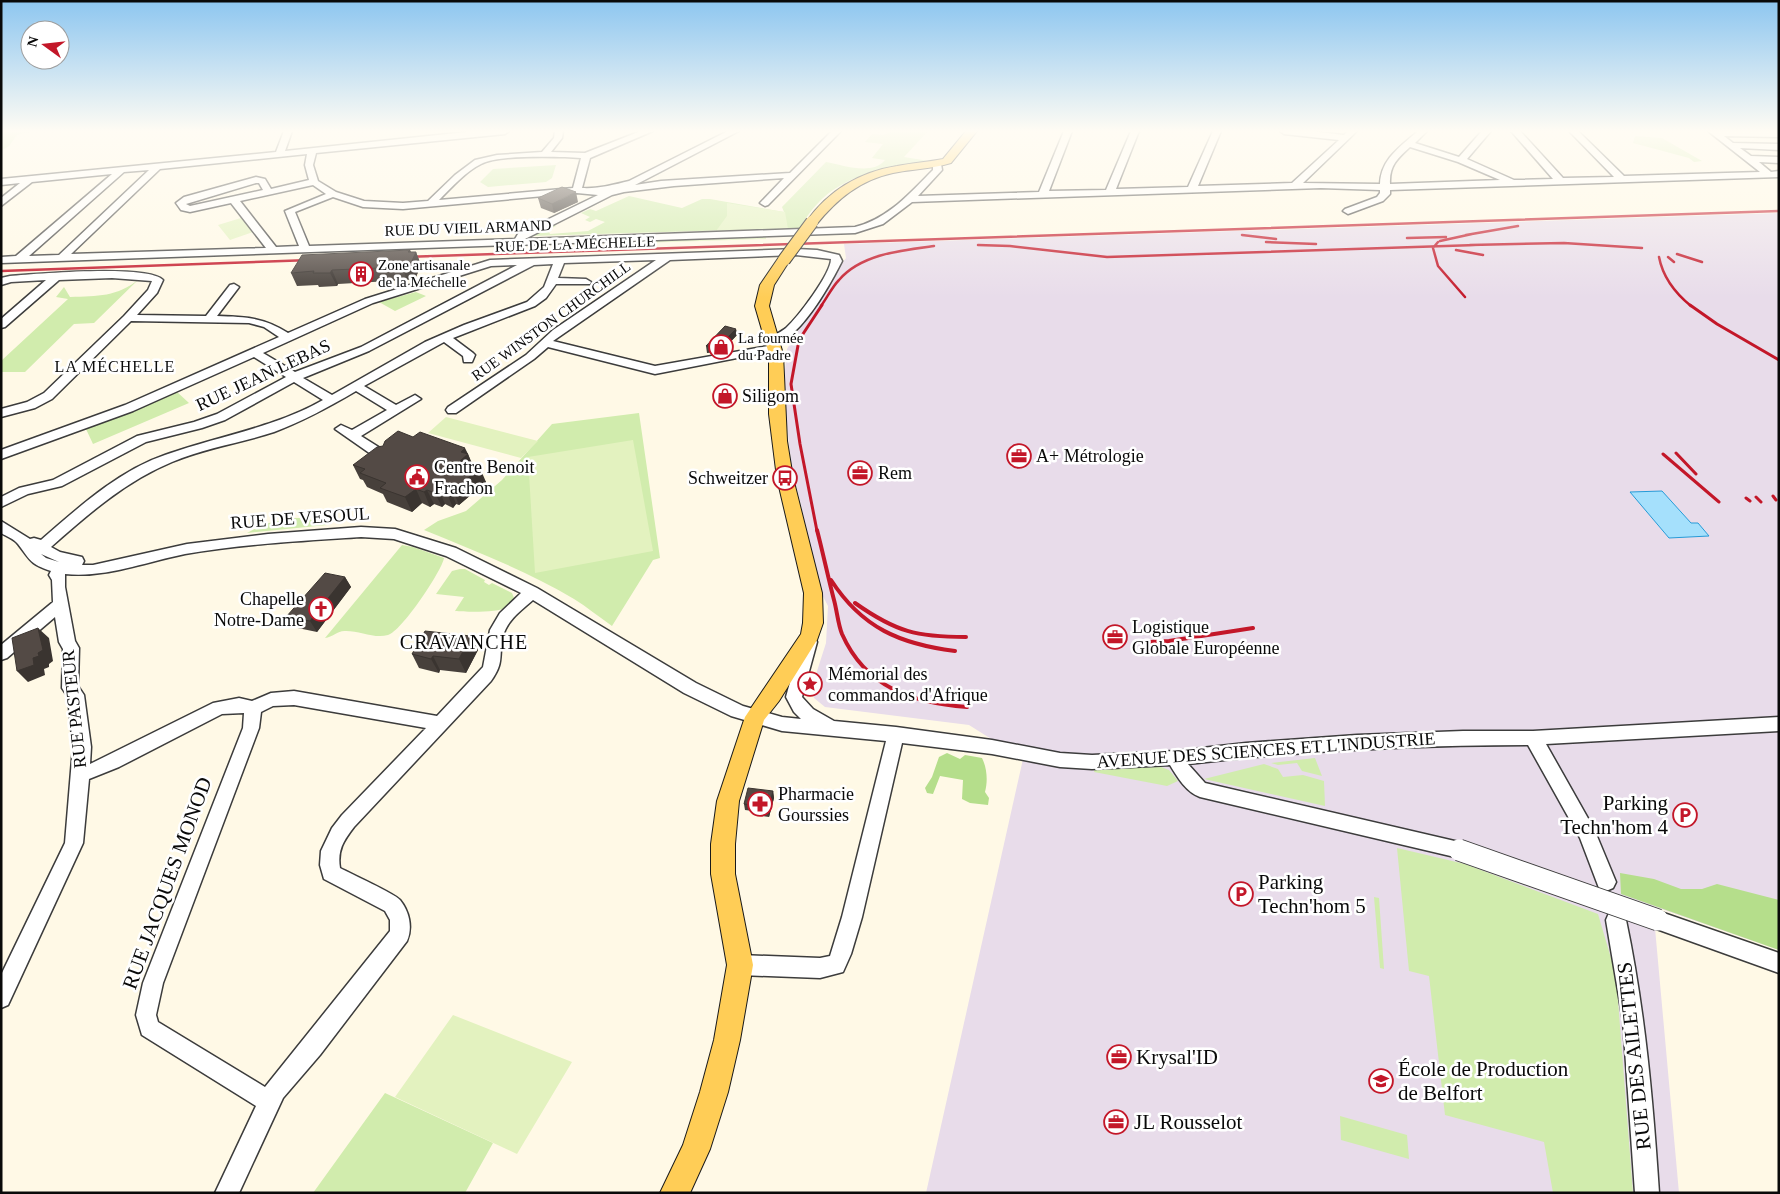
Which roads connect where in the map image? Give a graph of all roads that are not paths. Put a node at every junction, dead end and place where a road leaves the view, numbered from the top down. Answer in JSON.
{"nodes":[{"id":1,"x":21,"y":187,"type":"edge"},
{"id":2,"x":102,"y":187,"type":"edge"},
{"id":3,"x":136,"y":187,"type":"edge"},
{"id":4,"x":232,"y":187,"type":"edge"},
{"id":5,"x":266,"y":187,"type":"edge"},
{"id":6,"x":293,"y":187,"type":"edge"},
{"id":7,"x":321,"y":187,"type":"edge"},
{"id":8,"x":451,"y":187,"type":"edge"},
{"id":9,"x":578,"y":187,"type":"edge"},
{"id":10,"x":625,"y":187,"type":"edge"},
{"id":11,"x":782,"y":187,"type":"edge"},
{"id":12,"x":847,"y":187,"type":"edge"},
{"id":13,"x":922,"y":187,"type":"edge"},
{"id":14,"x":1046,"y":187,"type":"edge"},
{"id":15,"x":1112,"y":187,"type":"edge"},
{"id":16,"x":1273,"y":187,"type":"edge"},
{"id":17,"x":1361,"y":187,"type":"edge"},
{"id":18,"x":1385,"y":187,"type":"junction"},
{"id":19,"x":1392,"y":187,"type":"edge"},
{"id":20,"x":1192,"y":189,"type":"joint"},
{"id":21,"x":577,"y":190,"type":"junction"},
{"id":22,"x":610,"y":191,"type":"junction"},
{"id":23,"x":269,"y":192,"type":"junction"},
{"id":24,"x":1110,"y":192,"type":"junction"},
{"id":25,"x":333,"y":194,"type":"junction"},
{"id":26,"x":1043,"y":194,"type":"junction"},
{"id":27,"x":910,"y":199,"type":"junction"},
{"id":28,"x":234,"y":200,"type":"junction"},
{"id":29,"x":1,"y":203,"type":"edge"},
{"id":30,"x":765,"y":204,"type":"dead end"},
{"id":31,"x":429,"y":205,"type":"junction"},
{"id":32,"x":1348,"y":211,"type":"dead end"},
{"id":33,"x":519,"y":241,"type":"junction"},
{"id":34,"x":305,"y":248,"type":"junction"},
{"id":35,"x":273,"y":250,"type":"junction"},
{"id":36,"x":63,"y":257,"type":"junction"},
{"id":37,"x":667,"y":257,"type":"junction"},
{"id":38,"x":19,"y":259,"type":"junction"},
{"id":39,"x":1,"y":260,"type":"edge"},
{"id":40,"x":560,"y":260,"type":"junction"},
{"id":41,"x":532,"y":261,"type":"junction"},
{"id":42,"x":56,"y":278,"type":"junction"},
{"id":43,"x":551,"y":281,"type":"junction"},
{"id":44,"x":1,"y":282,"type":"edge"},
{"id":45,"x":586,"y":282,"type":"dead end"},
{"id":46,"x":234,"y":287,"type":"dead end"},
{"id":47,"x":521,"y":308,"type":"junction"},
{"id":48,"x":532,"y":316,"type":"dead end"},
{"id":49,"x":128,"y":318,"type":"junction"},
{"id":50,"x":210,"y":318,"type":"junction"},
{"id":51,"x":1,"y":326,"type":"edge"},
{"id":52,"x":287,"y":337,"type":"junction"},
{"id":53,"x":445,"y":337,"type":"junction"},
{"id":54,"x":546,"y":343,"type":"junction"},
{"id":55,"x":773,"y":345,"type":"junction"},
{"id":56,"x":254,"y":352,"type":"junction"},
{"id":57,"x":468,"y":360,"type":"dead end"},
{"id":58,"x":294,"y":377,"type":"junction"},
{"id":59,"x":355,"y":386,"type":"junction"},
{"id":60,"x":414,"y":399,"type":"dead end"},
{"id":61,"x":331,"y":400,"type":"junction"},
{"id":62,"x":396,"y":410,"type":"junction"},
{"id":63,"x":452,"y":410,"type":"dead end"},
{"id":64,"x":1,"y":414,"type":"edge"},
{"id":65,"x":1,"y":454,"type":"edge"},
{"id":66,"x":383,"y":456,"type":"edge"},
{"id":67,"x":1,"y":504,"type":"edge"},
{"id":68,"x":1,"y":526,"type":"edge"},
{"id":69,"x":31,"y":546,"type":"junction"},
{"id":70,"x":65,"y":564,"type":"junction"},
{"id":71,"x":532,"y":592,"type":"junction"},
{"id":72,"x":60,"y":604,"type":"junction"},
{"id":73,"x":810,"y":635,"type":"junction"},
{"id":74,"x":1,"y":654,"type":"edge"},
{"id":75,"x":253,"y":708,"type":"junction"},
{"id":76,"x":756,"y":717,"type":"junction"},
{"id":77,"x":441,"y":724,"type":"junction"},
{"id":78,"x":1779,"y":724,"type":"edge"},
{"id":79,"x":836,"y":728,"type":"junction"},
{"id":80,"x":896,"y":734,"type":"junction"},
{"id":81,"x":1533,"y":738,"type":"junction"},
{"id":82,"x":1175,"y":758,"type":"junction"},
{"id":83,"x":82,"y":775,"type":"junction"},
{"id":84,"x":1606,"y":882,"type":"dead end"},
{"id":85,"x":1616,"y":920,"type":"dead end"},
{"id":86,"x":1779,"y":963,"type":"edge"},
{"id":87,"x":740,"y":965,"type":"junction"},
{"id":88,"x":1,"y":998,"type":"edge"},
{"id":89,"x":269,"y":1102,"type":"junction"},
{"id":90,"x":681,"y":1191,"type":"edge"},
{"id":91,"x":227,"y":1193,"type":"edge"},
{"id":92,"x":1647,"y":1193,"type":"edge"}],
"edges":[{"from":1,"to":29,"type":"street"},
{"from":2,"to":38,"type":"street"},
{"from":3,"to":36,"type":"street"},
{"from":4,"to":28,"type":"street"},
{"from":5,"to":23,"type":"street"},
{"from":6,"to":23,"type":"street"},
{"from":7,"to":25,"type":"street"},
{"from":8,"to":31,"type":"street"},
{"from":9,"to":21,"type":"street"},
{"from":10,"to":22,"type":"street"},
{"from":11,"to":30,"type":"street"},
{"from":12,"to":55,"type":"main road","bridge":true},
{"from":13,"to":27,"type":"street","name":"RUE DU VIEIL ARMAND"},
{"from":14,"to":26,"type":"street"},
{"from":15,"to":24,"type":"street"},
{"from":16,"to":20,"type":"street"},
{"from":17,"to":18,"type":"street"},
{"from":18,"to":19,"type":"street"},
{"from":18,"to":32,"type":"street"},
{"from":20,"to":24,"type":"street"},
{"from":21,"to":22,"type":"street"},
{"from":21,"to":31,"type":"street"},
{"from":22,"to":33,"type":"street"},
{"from":23,"to":28,"type":"street"},
{"from":24,"to":26,"type":"street"},
{"from":25,"to":31,"type":"street"},
{"from":25,"to":34,"type":"street"},
{"from":26,"to":27,"type":"street"},
{"from":27,"to":33,"type":"street","name":"RUE DU VIEIL ARMAND"},
{"from":28,"to":35,"type":"street"},
{"from":33,"to":34,"type":"street","name":"RUE DU VIEIL ARMAND"},
{"from":34,"to":35,"type":"street","name":"RUE DU VIEIL ARMAND"},
{"from":35,"to":36,"type":"street","name":"RUE DU VIEIL ARMAND"},
{"from":36,"to":38,"type":"street","name":"RUE DU VIEIL ARMAND"},
{"from":37,"to":40,"type":"street","name":"RUE DE LA MÉCHELLE"},
{"from":37,"to":54,"type":"street","name":"RUE WINSTON CHURCHILL"},
{"from":37,"to":55,"type":"street","name":"RUE DE LA MÉCHELLE"},
{"from":38,"to":39,"type":"street","name":"RUE DU VIEIL ARMAND"},
{"from":40,"to":41,"type":"street","name":"RUE DE LA MÉCHELLE"},
{"from":40,"to":43,"type":"street"},
{"from":41,"to":52,"type":"street","name":"RUE DE LA MÉCHELLE"},
{"from":41,"to":58,"type":"street","name":"RUE JEAN LEBAS"},
{"from":42,"to":44,"type":"street"},
{"from":42,"to":49,"type":"street"},
{"from":42,"to":51,"type":"street"},
{"from":43,"to":45,"type":"street"},
{"from":43,"to":47,"type":"street"},
{"from":46,"to":50,"type":"street"},
{"from":47,"to":48,"type":"street"},
{"from":47,"to":53,"type":"street"},
{"from":49,"to":50,"type":"street"},
{"from":49,"to":64,"type":"street"},
{"from":50,"to":52,"type":"street"},
{"from":52,"to":56,"type":"street","name":"RUE DE LA MÉCHELLE"},
{"from":53,"to":57,"type":"street"},
{"from":53,"to":59,"type":"street"},
{"from":54,"to":55,"type":"street"},
{"from":54,"to":63,"type":"street","name":"RUE WINSTON CHURCHILL"},
{"from":55,"to":73,"type":"main road"},
{"from":56,"to":58,"type":"street"},
{"from":56,"to":65,"type":"street","name":"RUE DE LA MÉCHELLE"},
{"from":58,"to":61,"type":"street"},
{"from":58,"to":67,"type":"street","name":"RUE JEAN LEBAS"},
{"from":59,"to":61,"type":"street"},
{"from":59,"to":62,"type":"street"},
{"from":60,"to":62,"type":"street"},
{"from":61,"to":69,"type":"street"},
{"from":62,"to":66,"type":"street"},
{"from":68,"to":69,"type":"street","name":"RUE DE VESOUL"},
{"from":69,"to":70,"type":"street","name":"RUE DE VESOUL"},
{"from":70,"to":71,"type":"street","name":"RUE DE VESOUL"},
{"from":70,"to":72,"type":"street","name":"RUE PASTEUR"},
{"from":71,"to":76,"type":"street","name":"RUE DE VESOUL"},
{"from":71,"to":77,"type":"street"},
{"from":72,"to":74,"type":"street"},
{"from":72,"to":83,"type":"street","name":"RUE PASTEUR"},
{"from":73,"to":76,"type":"main road"},
{"from":73,"to":79,"type":"street"},
{"from":75,"to":77,"type":"street"},
{"from":75,"to":83,"type":"street"},
{"from":75,"to":89,"type":"street","name":"RUE JACQUES MONOD"},
{"from":76,"to":79,"type":"street","name":"AVENUE DES SCIENCES ET L'INDUSTRIE"},
{"from":76,"to":87,"type":"main road"},
{"from":77,"to":89,"type":"street"},
{"from":78,"to":81,"type":"street","name":"AVENUE DES SCIENCES ET L'INDUSTRIE"},
{"from":79,"to":80,"type":"street","name":"AVENUE DES SCIENCES ET L'INDUSTRIE"},
{"from":80,"to":82,"type":"street","name":"AVENUE DES SCIENCES ET L'INDUSTRIE"},
{"from":80,"to":87,"type":"street"},
{"from":81,"to":82,"type":"street","name":"AVENUE DES SCIENCES ET L'INDUSTRIE"},
{"from":81,"to":84,"type":"street"},
{"from":82,"to":86,"type":"street","bridge":true},
{"from":83,"to":88,"type":"street","name":"RUE PASTEUR"},
{"from":85,"to":92,"type":"street","name":"RUE DES AILETTES"},
{"from":87,"to":90,"type":"main road"},
{"from":89,"to":91,"type":"street"}]}
